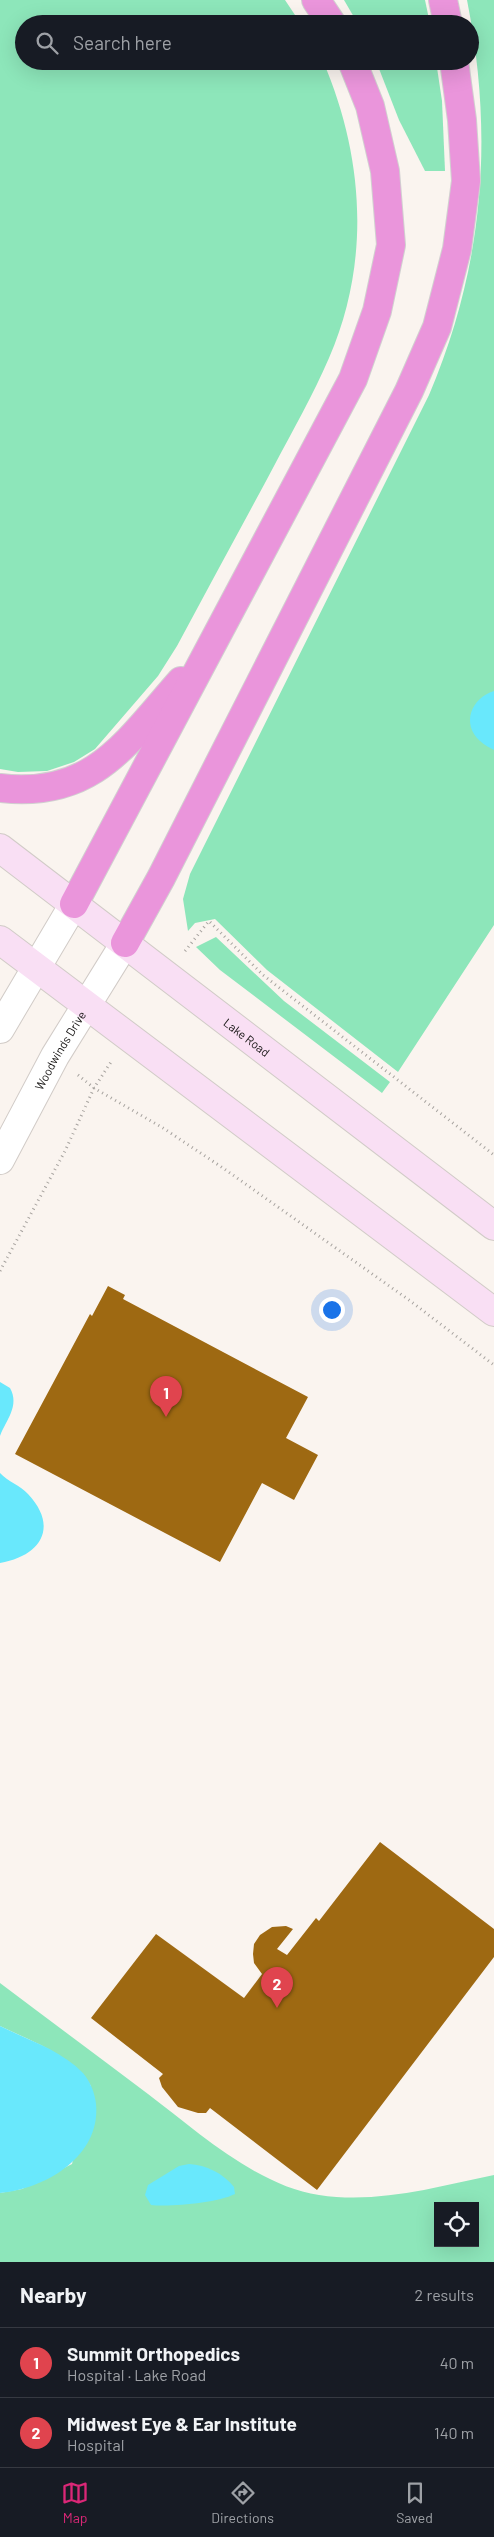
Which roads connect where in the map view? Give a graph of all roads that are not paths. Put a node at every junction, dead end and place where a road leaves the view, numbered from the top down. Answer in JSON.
{"nodes":[{"id":1,"x":316,"y":0,"type":"edge"},
{"id":2,"x":443,"y":0,"type":"edge"},
{"id":3,"x":326,"y":15,"type":"edge"},
{"id":4,"x":446,"y":15,"type":"edge"},
{"id":5,"x":356,"y":70,"type":"edge"},
{"id":6,"x":455,"y":70,"type":"edge"},
{"id":7,"x":212,"y":647,"type":"junction"},
{"id":8,"x":0,"y":788,"type":"edge"},
{"id":9,"x":0,"y":848,"type":"edge"},
{"id":10,"x":74,"y":904,"type":"junction"},
{"id":11,"x":0,"y":940,"type":"edge"},
{"id":12,"x":125,"y":943,"type":"junction"},
{"id":13,"x":36,"y":967,"type":"junction"},
{"id":14,"x":87,"y":1004,"type":"junction"},
{"id":15,"x":0,"y":1029,"type":"edge"},
{"id":16,"x":0,"y":1160,"type":"edge"},
{"id":17,"x":494,"y":1226,"type":"edge"},
{"id":18,"x":494,"y":1312,"type":"edge"}],
"edges":[{"from":1,"to":3,"type":"highway"},
{"from":2,"to":4,"type":"highway"},
{"from":5,"to":7,"type":"highway"},
{"from":6,"to":12,"type":"highway"},
{"from":7,"to":8,"type":"highway"},
{"from":7,"to":10,"type":"highway"},
{"from":9,"to":10,"type":"main road","name":"Lake Road"},
{"from":10,"to":12,"type":"main road","name":"Lake Road"},
{"from":10,"to":13,"type":"street"},
{"from":11,"to":13,"type":"main road"},
{"from":12,"to":14,"type":"street","name":"Woodwinds Drive"},
{"from":12,"to":17,"type":"main road","name":"Lake Road"},
{"from":13,"to":14,"type":"main road"},
{"from":13,"to":15,"type":"street"},
{"from":14,"to":16,"type":"street","name":"Woodwinds Drive"},
{"from":14,"to":18,"type":"main road"}]}
